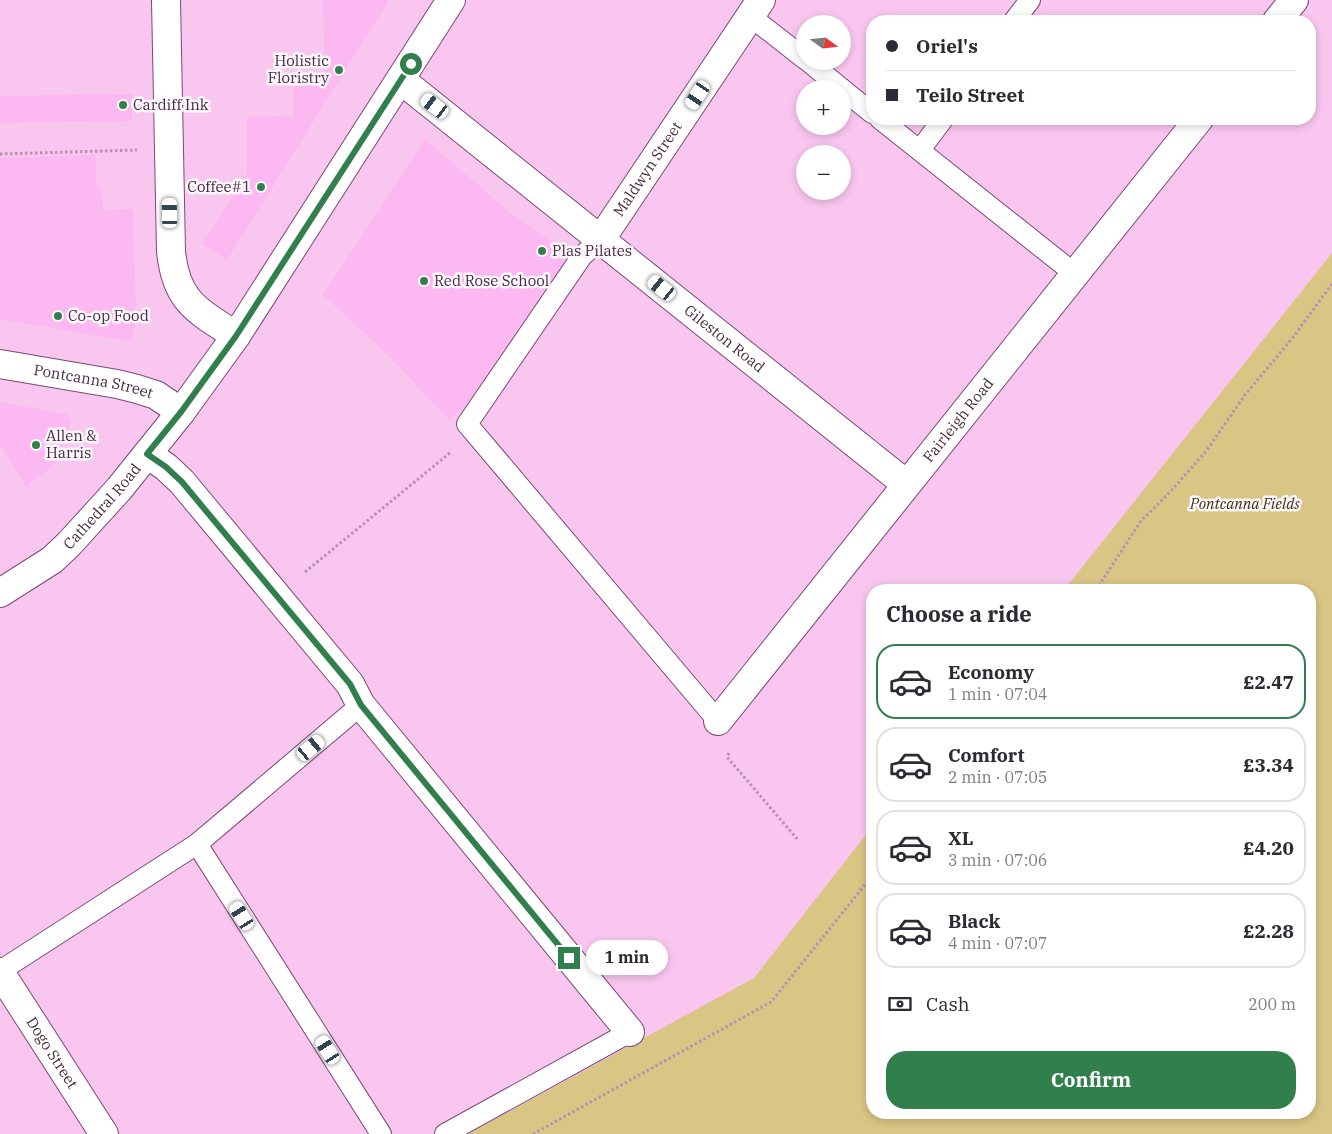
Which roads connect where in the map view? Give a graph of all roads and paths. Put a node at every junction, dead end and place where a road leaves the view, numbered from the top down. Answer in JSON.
{"nodes":[{"id":1,"x":166,"y":0,"type":"edge"},
{"id":2,"x":451,"y":0,"type":"edge"},
{"id":3,"x":1030,"y":0,"type":"edge"},
{"id":4,"x":1294,"y":0,"type":"edge"},
{"id":5,"x":756,"y":8,"type":"edge"},
{"id":6,"x":1019,"y":15,"type":"edge"},
{"id":7,"x":1282,"y":15,"type":"edge"},
{"id":8,"x":796,"y":50,"type":"edge"},
{"id":9,"x":818,"y":70,"type":"edge"},
{"id":10,"x":401,"y":80,"type":"junction"},
{"id":11,"x":831,"y":80,"type":"edge"},
{"id":12,"x":851,"y":96,"type":"edge"},
{"id":13,"x":866,"y":108,"type":"edge"},
{"id":14,"x":888,"y":125,"type":"edge"},
{"id":15,"x":939,"y":125,"type":"edge"},
{"id":16,"x":1194,"y":125,"type":"edge"},
{"id":17,"x":138,"y":150,"type":"dead end"},
{"id":18,"x":920,"y":150,"type":"junction"},
{"id":19,"x":0,"y":154,"type":"edge"},
{"id":20,"x":601,"y":239,"type":"junction"},
{"id":21,"x":1075,"y":274,"type":"junction"},
{"id":22,"x":1332,"y":284,"type":"edge"},
{"id":23,"x":236,"y":336,"type":"junction"},
{"id":24,"x":0,"y":364,"type":"edge"},
{"id":25,"x":181,"y":412,"type":"junction"},
{"id":26,"x":474,"y":433,"type":"junction"},
{"id":27,"x":147,"y":454,"type":"junction"},
{"id":28,"x":906,"y":484,"type":"junction"},
{"id":29,"x":305,"y":572,"type":"dead end"},
{"id":30,"x":1100,"y":584,"type":"edge"},
{"id":31,"x":0,"y":593,"type":"edge"},
{"id":32,"x":361,"y":705,"type":"junction"},
{"id":33,"x":718,"y":721,"type":"joint"},
{"id":34,"x":729,"y":753,"type":"dead end"},
{"id":35,"x":798,"y":840,"type":"dead end"},
{"id":36,"x":197,"y":844,"type":"junction"},
{"id":37,"x":866,"y":883,"type":"edge"},
{"id":38,"x":0,"y":972,"type":"edge"},
{"id":39,"x":630,"y":1032,"type":"joint"},
{"id":40,"x":104,"y":1134,"type":"edge"},
{"id":41,"x":381,"y":1134,"type":"edge"},
{"id":42,"x":445,"y":1134,"type":"edge"},
{"id":43,"x":533,"y":1134,"type":"edge"}],
"edges":[{"from":1,"to":23,"type":"street"},
{"from":2,"to":10,"type":"street","name":"Cathedral Road"},
{"from":3,"to":6,"type":"lane"},
{"from":4,"to":7,"type":"street"},
{"from":5,"to":8,"type":"lane"},
{"from":5,"to":20,"type":"street","name":"Maldwyn Street"},
{"from":9,"to":11,"type":"lane"},
{"from":10,"to":20,"type":"street","name":"Gileston Road"},
{"from":10,"to":23,"type":"street","name":"Cathedral Road"},
{"from":12,"to":13,"type":"lane"},
{"from":14,"to":18,"type":"lane"},
{"from":15,"to":18,"type":"lane"},
{"from":16,"to":21,"type":"street","name":"Fairleigh Road"},
{"from":17,"to":19,"type":"path"},
{"from":18,"to":21,"type":"lane"},
{"from":20,"to":26,"type":"lane"},
{"from":20,"to":28,"type":"street","name":"Gileston Road"},
{"from":21,"to":28,"type":"street","name":"Fairleigh Road"},
{"from":22,"to":30,"type":"path"},
{"from":23,"to":25,"type":"street","name":"Cathedral Road"},
{"from":24,"to":25,"type":"street","name":"Pontcanna Street"},
{"from":25,"to":27,"type":"street","name":"Cathedral Road"},
{"from":26,"to":29,"type":"path"},
{"from":26,"to":33,"type":"lane"},
{"from":27,"to":31,"type":"street","name":"Cathedral Road"},
{"from":27,"to":32,"type":"street"},
{"from":28,"to":33,"type":"street","name":"Fairleigh Road"},
{"from":32,"to":36,"type":"lane"},
{"from":32,"to":39,"type":"street"},
{"from":34,"to":35,"type":"path"},
{"from":36,"to":38,"type":"lane"},
{"from":36,"to":41,"type":"lane"},
{"from":37,"to":43,"type":"path"},
{"from":38,"to":40,"type":"street","name":"Dogo Street"},
{"from":39,"to":42,"type":"lane"}]}
